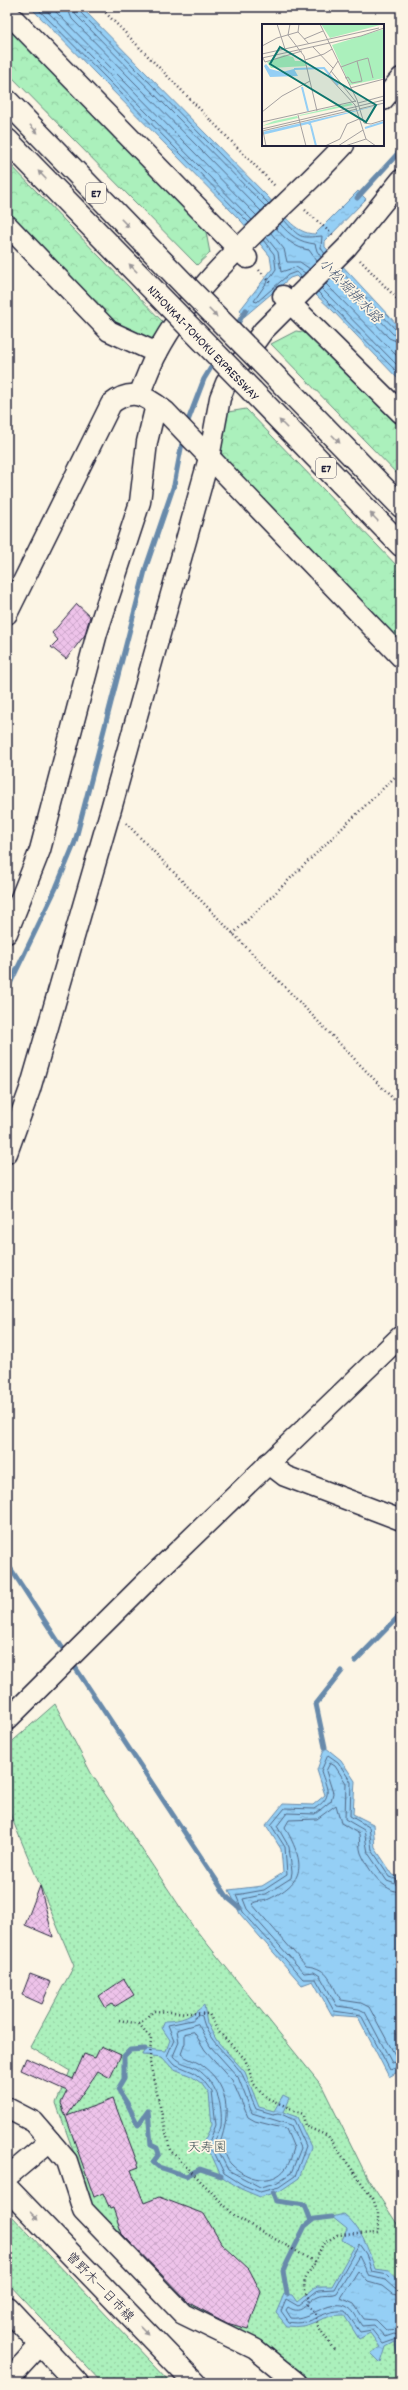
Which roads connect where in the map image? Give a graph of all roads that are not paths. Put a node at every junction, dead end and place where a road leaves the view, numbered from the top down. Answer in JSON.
{"nodes":[{"id":1,"x":7,"y":12,"type":"edge"},
{"id":2,"x":401,"y":78,"type":"edge"},
{"id":3,"x":384,"y":99,"type":"edge"},
{"id":4,"x":7,"y":102,"type":"edge"},
{"id":5,"x":7,"y":140,"type":"edge"},
{"id":6,"x":343,"y":146,"type":"edge"},
{"id":7,"x":401,"y":180,"type":"edge"},
{"id":8,"x":7,"y":225,"type":"edge"},
{"id":9,"x":244,"y":248,"type":"junction"},
{"id":10,"x":291,"y":297,"type":"junction"},
{"id":11,"x":157,"y":353,"type":"junction"},
{"id":12,"x":153,"y":404,"type":"junction"},
{"id":13,"x":401,"y":413,"type":"edge"},
{"id":14,"x":204,"y":452,"type":"junction"},
{"id":15,"x":401,"y":506,"type":"edge"},
{"id":16,"x":401,"y":545,"type":"edge"},
{"id":17,"x":7,"y":614,"type":"edge"},
{"id":18,"x":401,"y":657,"type":"edge"},
{"id":19,"x":7,"y":933,"type":"edge"},
{"id":20,"x":7,"y":1153,"type":"edge"},
{"id":21,"x":401,"y":1336,"type":"edge"},
{"id":22,"x":268,"y":1463,"type":"junction"},
{"id":23,"x":401,"y":1520,"type":"edge"},
{"id":24,"x":7,"y":1720,"type":"edge"},
{"id":25,"x":7,"y":2108,"type":"edge"},
{"id":26,"x":50,"y":2141,"type":"junction"},
{"id":27,"x":7,"y":2177,"type":"edge"},
{"id":28,"x":7,"y":2188,"type":"edge"},
{"id":29,"x":7,"y":2308,"type":"edge"},
{"id":30,"x":41,"y":2344,"type":"junction"},
{"id":31,"x":7,"y":2381,"type":"edge"},
{"id":32,"x":77,"y":2383,"type":"edge"},
{"id":33,"x":195,"y":2383,"type":"edge"},
{"id":34,"x":297,"y":2383,"type":"edge"}],
"edges":[{"from":1,"to":9,"type":"street"},
{"from":2,"to":3,"type":"street"},
{"from":4,"to":15,"type":"main road","name":"NIHONKAI-TOHOKU EXPRESSWAY","number":"E7","one_way":true,"bridge":true},
{"from":16,"to":5,"type":"main road","name":"NIHONKAI-TOHOKU EXPRESSWAY","number":"E7","one_way":true,"bridge":true},
{"from":6,"to":9,"type":"street"},
{"from":7,"to":10,"type":"street"},
{"from":8,"to":11,"type":"street"},
{"from":9,"to":11,"type":"street"},
{"from":10,"to":13,"type":"street"},
{"from":10,"to":14,"type":"street"},
{"from":11,"to":12,"type":"street"},
{"from":12,"to":14,"type":"street"},
{"from":12,"to":17,"type":"street"},
{"from":12,"to":19,"type":"street"},
{"from":14,"to":18,"type":"street"},
{"from":14,"to":20,"type":"street"},
{"from":21,"to":22,"type":"street"},
{"from":22,"to":23,"type":"street"},
{"from":22,"to":24,"type":"street"},
{"from":25,"to":26,"type":"street"},
{"from":26,"to":27,"type":"street"},
{"from":26,"to":34,"type":"street"},
{"from":28,"to":33,"type":"main road","name":"曽野木一日市線","one_way":true},
{"from":29,"to":30,"type":"main road"},
{"from":30,"to":31,"type":"street"},
{"from":30,"to":32,"type":"main road"}]}
